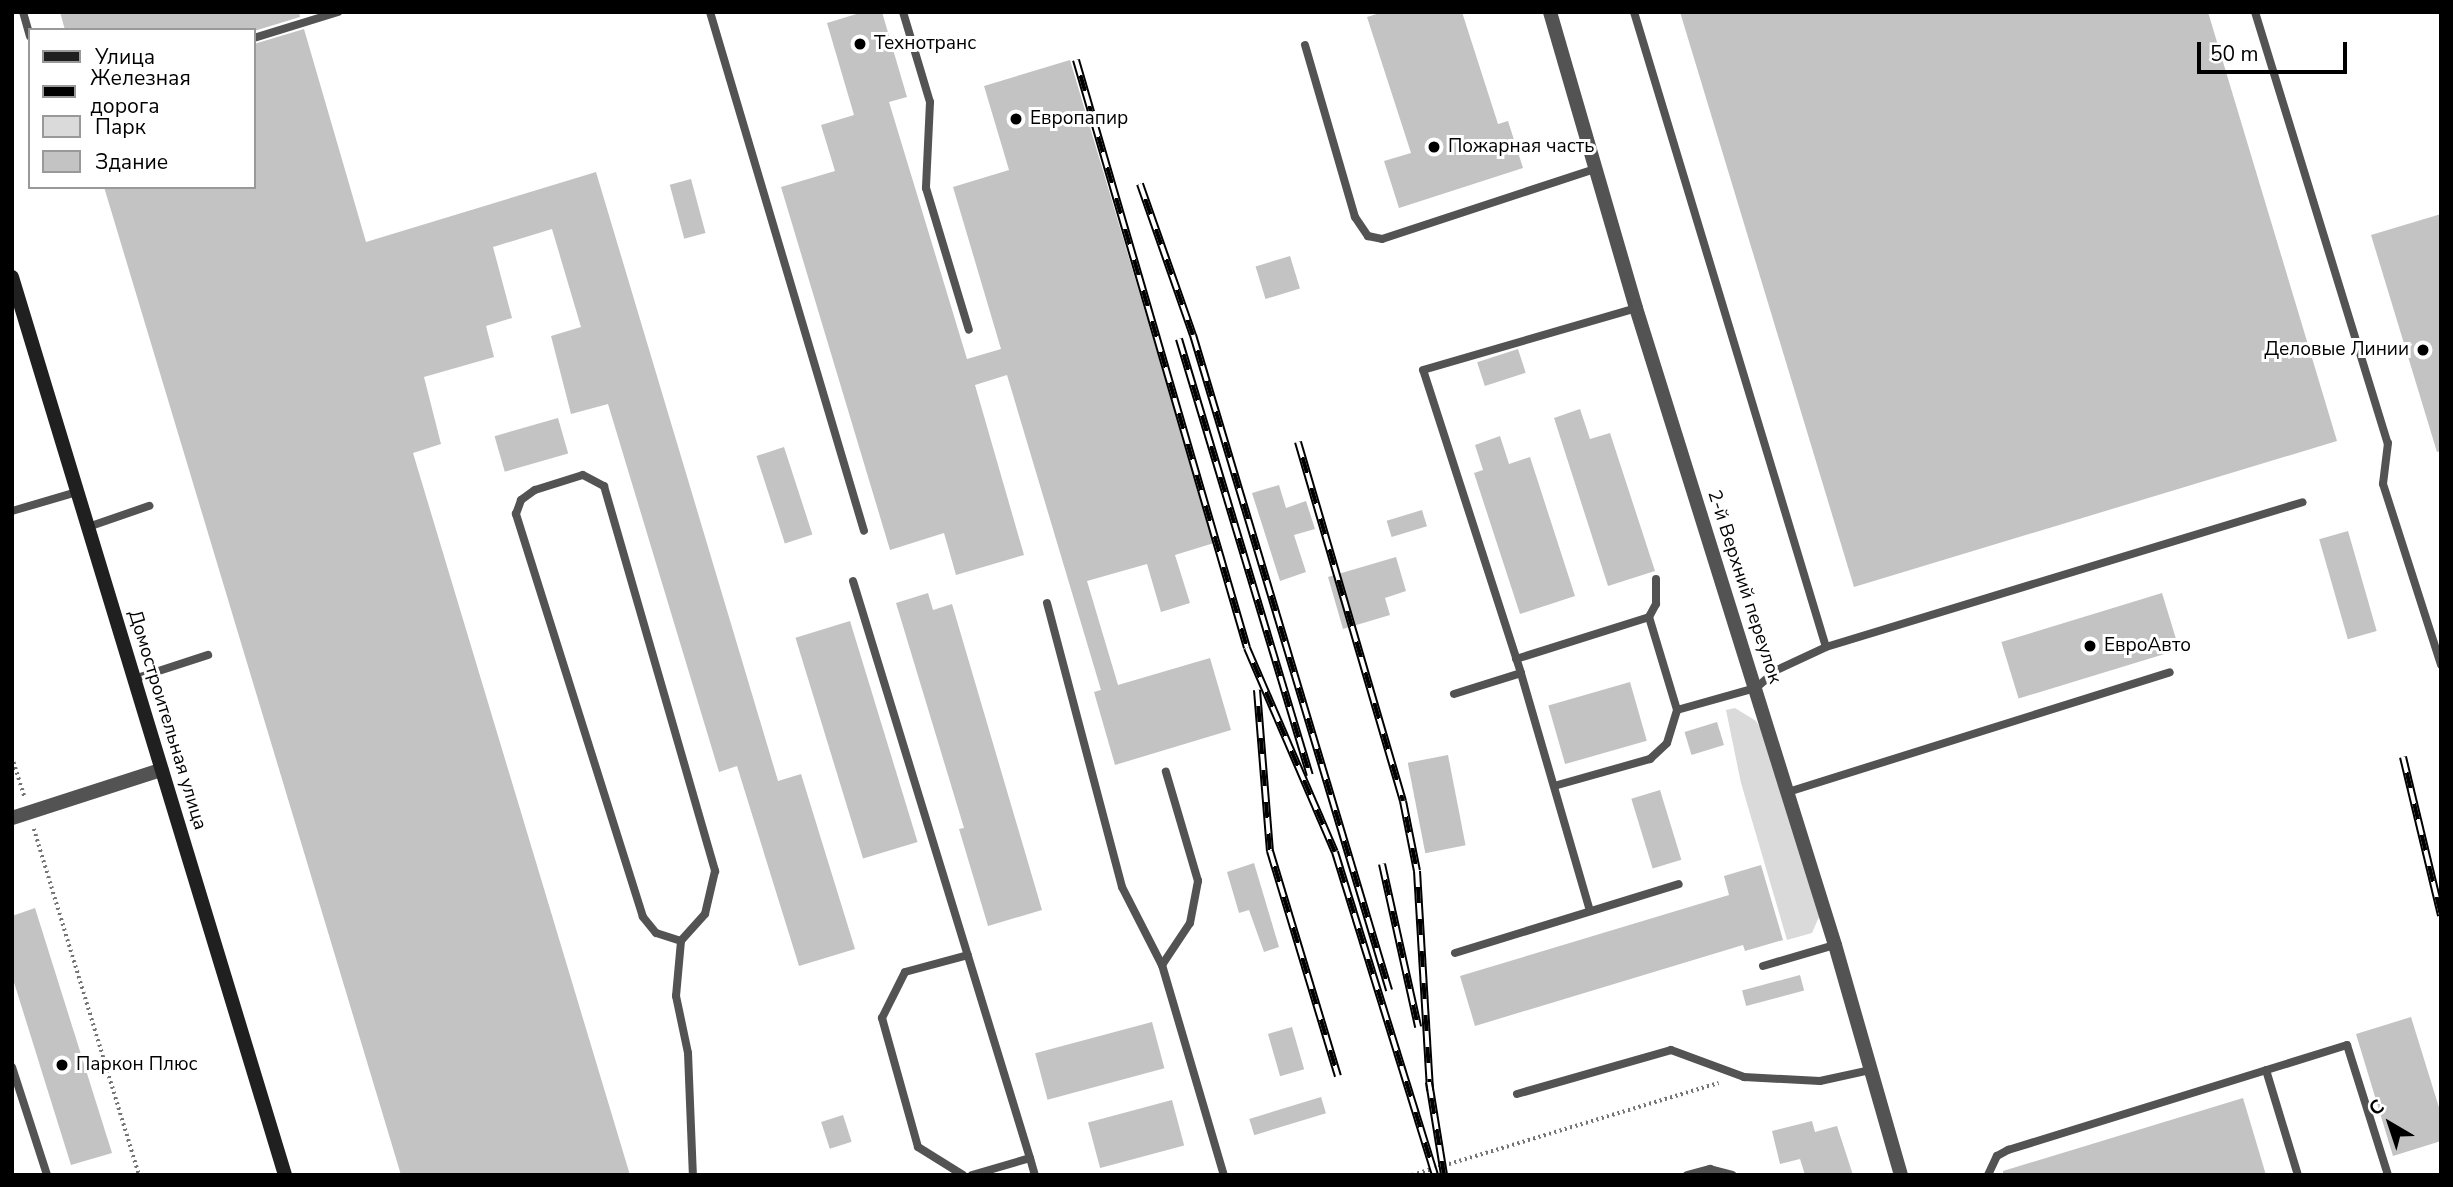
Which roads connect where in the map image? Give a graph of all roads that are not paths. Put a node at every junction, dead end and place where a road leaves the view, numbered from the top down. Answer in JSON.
{"nodes":[{"id":1,"x":23,"y":12,"type":"edge"},
{"id":2,"x":338,"y":12,"type":"edge"},
{"id":3,"x":710,"y":12,"type":"edge"},
{"id":4,"x":903,"y":12,"type":"edge"},
{"id":5,"x":1549,"y":12,"type":"edge"},
{"id":6,"x":1634,"y":12,"type":"edge"},
{"id":7,"x":2255,"y":12,"type":"edge"},
{"id":8,"x":28,"y":29,"type":"edge"},
{"id":9,"x":256,"y":36,"type":"edge"},
{"id":10,"x":1305,"y":45,"type":"dead end"},
{"id":11,"x":1595,"y":169,"type":"junction"},
{"id":12,"x":12,"y":277,"type":"edge"},
{"id":13,"x":1636,"y":308,"type":"junction"},
{"id":14,"x":970,"y":330,"type":"dead end"},
{"id":15,"x":77,"y":492,"type":"junction"},
{"id":16,"x":2302,"y":502,"type":"dead end"},
{"id":17,"x":149,"y":506,"type":"dead end"},
{"id":18,"x":12,"y":511,"type":"edge"},
{"id":19,"x":88,"y":527,"type":"junction"},
{"id":20,"x":864,"y":531,"type":"dead end"},
{"id":21,"x":1656,"y":579,"type":"dead end"},
{"id":22,"x":853,"y":581,"type":"dead end"},
{"id":23,"x":1046,"y":603,"type":"dead end"},
{"id":24,"x":1649,"y":617,"type":"junction"},
{"id":25,"x":1826,"y":647,"type":"junction"},
{"id":26,"x":208,"y":655,"type":"dead end"},
{"id":27,"x":1516,"y":659,"type":"junction"},
{"id":28,"x":2441,"y":664,"type":"edge"},
{"id":29,"x":2170,"y":672,"type":"dead end"},
{"id":30,"x":1521,"y":673,"type":"junction"},
{"id":31,"x":134,"y":679,"type":"junction"},
{"id":32,"x":1756,"y":688,"type":"junction"},
{"id":33,"x":1454,"y":694,"type":"dead end"},
{"id":34,"x":1677,"y":710,"type":"junction"},
{"id":35,"x":161,"y":770,"type":"junction"},
{"id":36,"x":1167,"y":772,"type":"dead end"},
{"id":37,"x":1554,"y":786,"type":"junction"},
{"id":38,"x":1788,"y":792,"type":"junction"},
{"id":39,"x":12,"y":818,"type":"edge"},
{"id":40,"x":1679,"y":884,"type":"dead end"},
{"id":41,"x":1590,"y":911,"type":"junction"},
{"id":42,"x":681,"y":941,"type":"junction"},
{"id":43,"x":1835,"y":945,"type":"junction"},
{"id":44,"x":1455,"y":953,"type":"dead end"},
{"id":45,"x":968,"y":955,"type":"junction"},
{"id":46,"x":1162,"y":965,"type":"junction"},
{"id":47,"x":1763,"y":966,"type":"dead end"},
{"id":48,"x":12,"y":1067,"type":"edge"},
{"id":49,"x":1870,"y":1070,"type":"junction"},
{"id":50,"x":2266,"y":1070,"type":"junction"},
{"id":51,"x":1517,"y":1094,"type":"dead end"},
{"id":52,"x":1030,"y":1158,"type":"junction"},
{"id":53,"x":47,"y":1175,"type":"edge"},
{"id":54,"x":285,"y":1175,"type":"edge"},
{"id":55,"x":693,"y":1175,"type":"edge"},
{"id":56,"x":963,"y":1175,"type":"edge"},
{"id":57,"x":972,"y":1175,"type":"edge"},
{"id":58,"x":1035,"y":1175,"type":"edge"},
{"id":59,"x":1224,"y":1175,"type":"edge"},
{"id":60,"x":1687,"y":1175,"type":"edge"},
{"id":61,"x":1732,"y":1175,"type":"edge"},
{"id":62,"x":1901,"y":1175,"type":"edge"},
{"id":63,"x":1988,"y":1175,"type":"edge"},
{"id":64,"x":2298,"y":1175,"type":"edge"},
{"id":65,"x":2388,"y":1175,"type":"edge"}],
"edges":[{"from":1,"to":8,"type":"lane"},
{"from":2,"to":9,"type":"lane"},
{"from":3,"to":20,"type":"lane"},
{"from":4,"to":14,"type":"lane"},
{"from":5,"to":11,"type":"street","name":"2-й Верхний переулок"},
{"from":6,"to":25,"type":"lane"},
{"from":7,"to":28,"type":"lane"},
{"from":10,"to":11,"type":"lane"},
{"from":11,"to":13,"type":"street","name":"2-й Верхний переулок"},
{"from":12,"to":15,"type":"street","name":"Домостроительная улица"},
{"from":13,"to":27,"type":"lane"},
{"from":13,"to":32,"type":"street","name":"2-й Верхний переулок"},
{"from":15,"to":18,"type":"lane"},
{"from":15,"to":19,"type":"street","name":"Домостроительная улица"},
{"from":16,"to":25,"type":"lane"},
{"from":17,"to":19,"type":"lane"},
{"from":19,"to":31,"type":"street","name":"Домостроительная улица"},
{"from":21,"to":24,"type":"lane"},
{"from":22,"to":45,"type":"lane"},
{"from":23,"to":46,"type":"lane"},
{"from":24,"to":27,"type":"lane"},
{"from":24,"to":34,"type":"lane"},
{"from":25,"to":32,"type":"lane"},
{"from":26,"to":31,"type":"lane"},
{"from":27,"to":30,"type":"lane"},
{"from":29,"to":38,"type":"lane"},
{"from":30,"to":33,"type":"lane"},
{"from":30,"to":37,"type":"lane"},
{"from":31,"to":35,"type":"street","name":"Домостроительная улица"},
{"from":32,"to":34,"type":"lane"},
{"from":32,"to":38,"type":"street","name":"2-й Верхний переулок"},
{"from":34,"to":37,"type":"lane"},
{"from":35,"to":39,"type":"street"},
{"from":35,"to":54,"type":"street","name":"Домостроительная улица"},
{"from":36,"to":46,"type":"lane"},
{"from":37,"to":41,"type":"lane"},
{"from":38,"to":43,"type":"street","name":"2-й Верхний переулок"},
{"from":40,"to":41,"type":"lane"},
{"from":41,"to":44,"type":"lane"},
{"from":42,"to":42,"type":"lane"},
{"from":42,"to":55,"type":"lane"},
{"from":43,"to":47,"type":"lane"},
{"from":43,"to":49,"type":"street","name":"2-й Верхний переулок"},
{"from":45,"to":52,"type":"lane"},
{"from":45,"to":56,"type":"lane"},
{"from":46,"to":59,"type":"lane"},
{"from":48,"to":53,"type":"lane"},
{"from":49,"to":51,"type":"lane"},
{"from":49,"to":62,"type":"street","name":"2-й Верхний переулок"},
{"from":50,"to":63,"type":"lane"},
{"from":50,"to":64,"type":"lane"},
{"from":50,"to":65,"type":"lane"},
{"from":52,"to":57,"type":"lane"},
{"from":52,"to":58,"type":"lane"},
{"from":60,"to":61,"type":"lane"}]}
